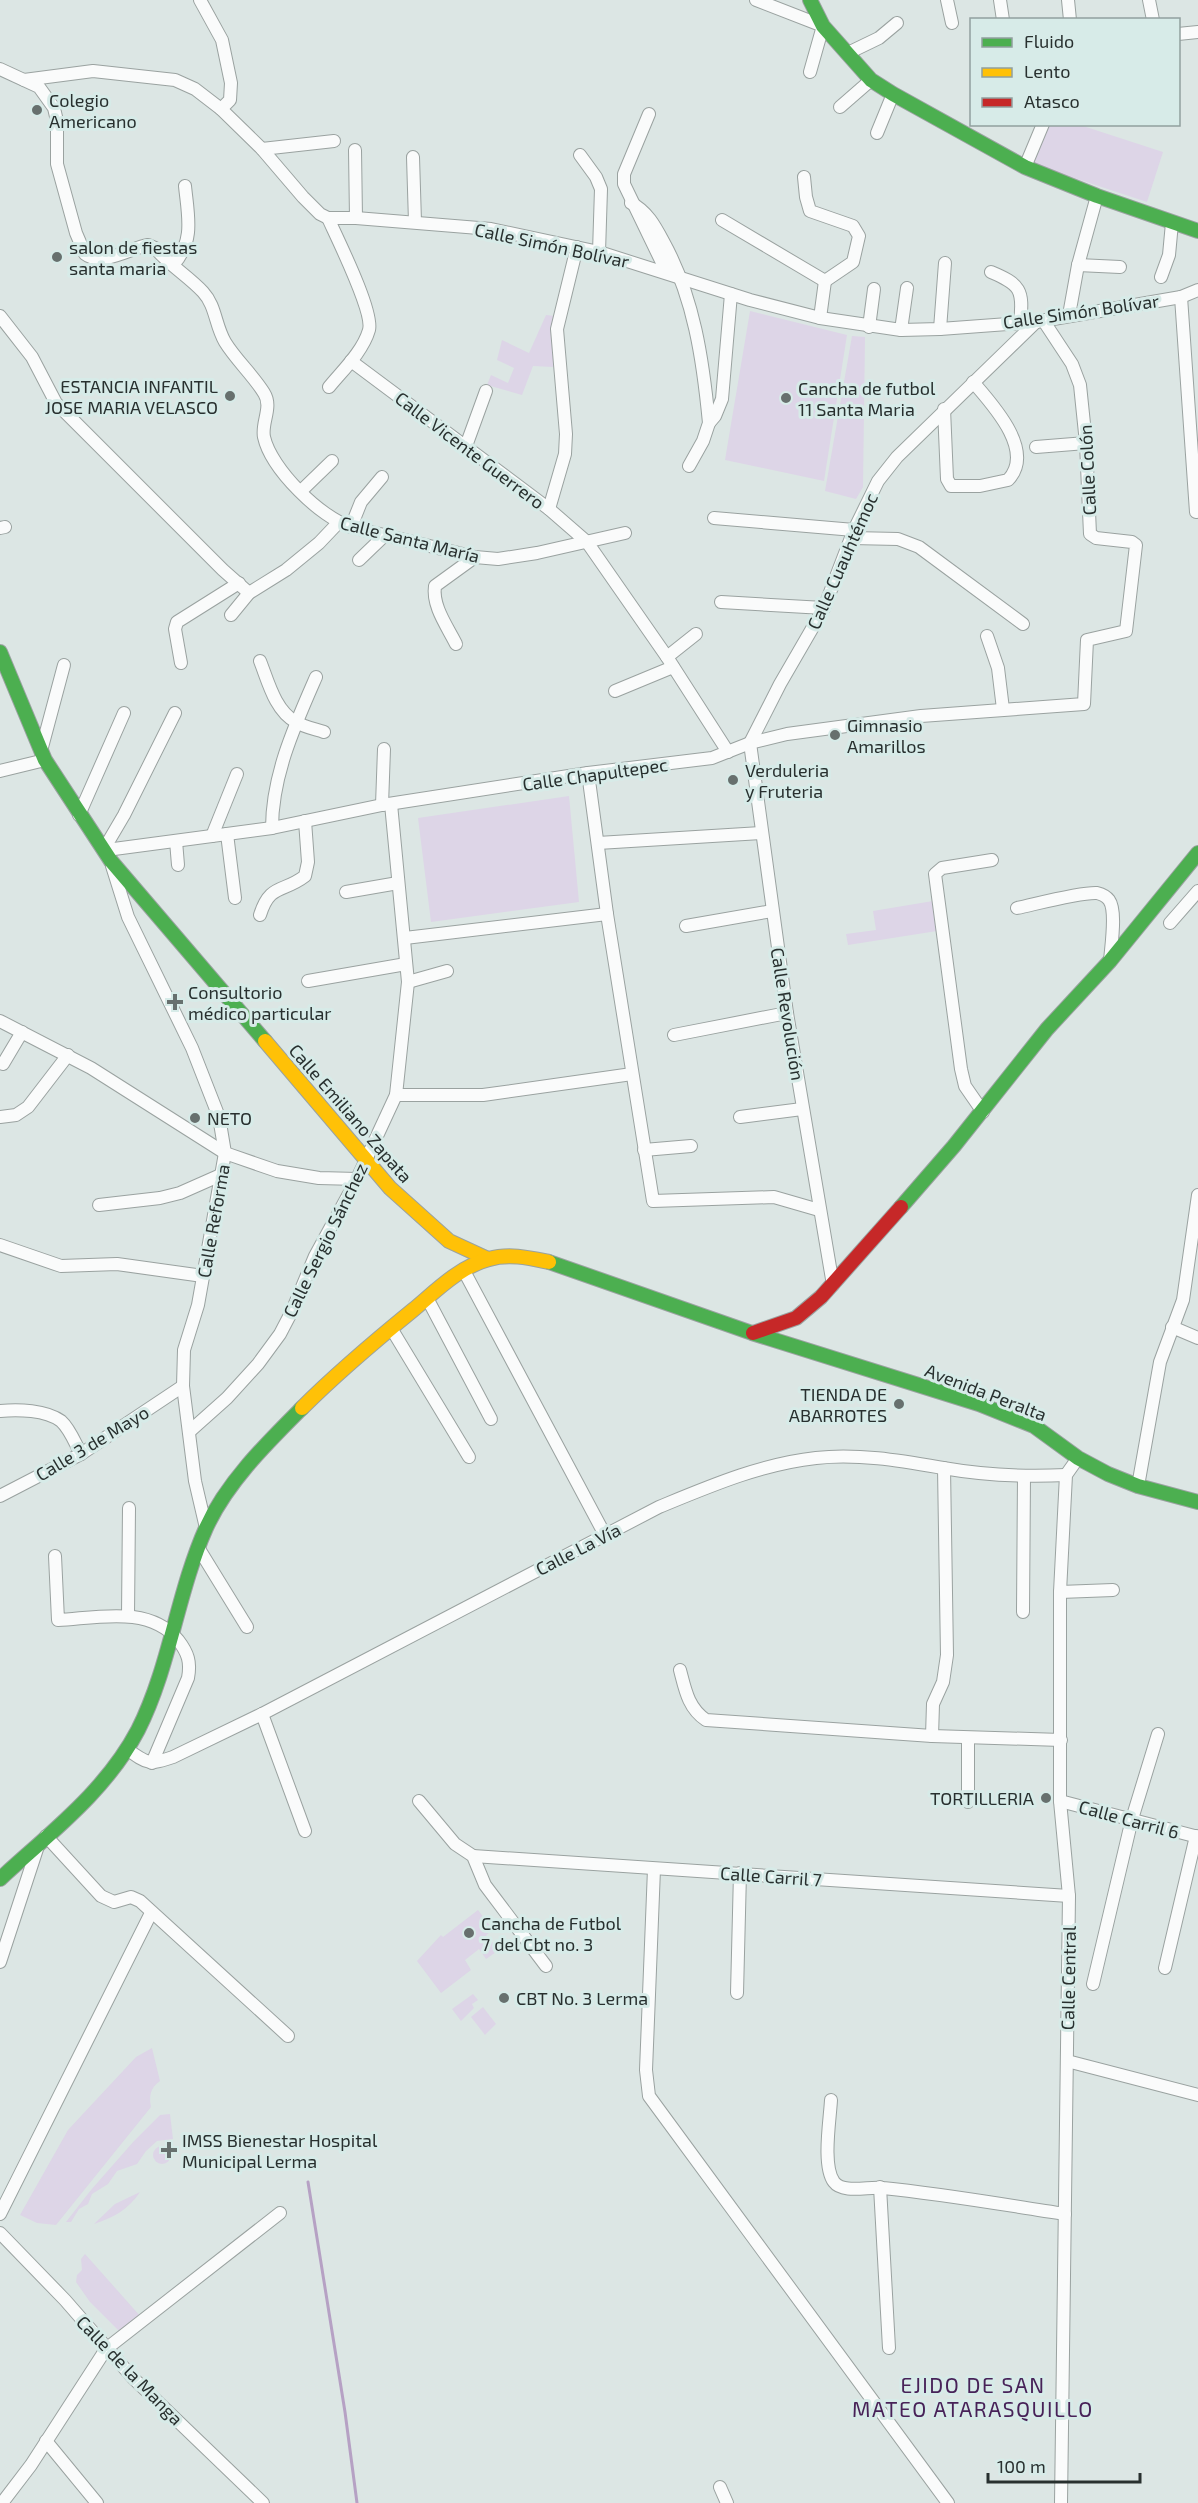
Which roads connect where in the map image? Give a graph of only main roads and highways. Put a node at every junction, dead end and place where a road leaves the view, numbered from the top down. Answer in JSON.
{"nodes":[{"id":1,"x":810,"y":0,"type":"edge"},
{"id":2,"x":1198,"y":231,"type":"edge"},
{"id":3,"x":0,"y":652,"type":"edge"},
{"id":4,"x":1198,"y":854,"type":"edge"},
{"id":5,"x":488,"y":1259,"type":"junction"},
{"id":6,"x":752,"y":1333,"type":"junction"},
{"id":7,"x":1198,"y":1502,"type":"edge"},
{"id":8,"x":0,"y":1879,"type":"edge"}],
"edges":[{"from":1,"to":2,"type":"main road"},
{"from":3,"to":5,"type":"main road","name":"Calle Emiliano Zapata"},
{"from":4,"to":6,"type":"main road"},
{"from":5,"to":6,"type":"main road","name":"Avenida Peralta"},
{"from":5,"to":8,"type":"main road"},
{"from":6,"to":7,"type":"main road","name":"Avenida Peralta"}]}
